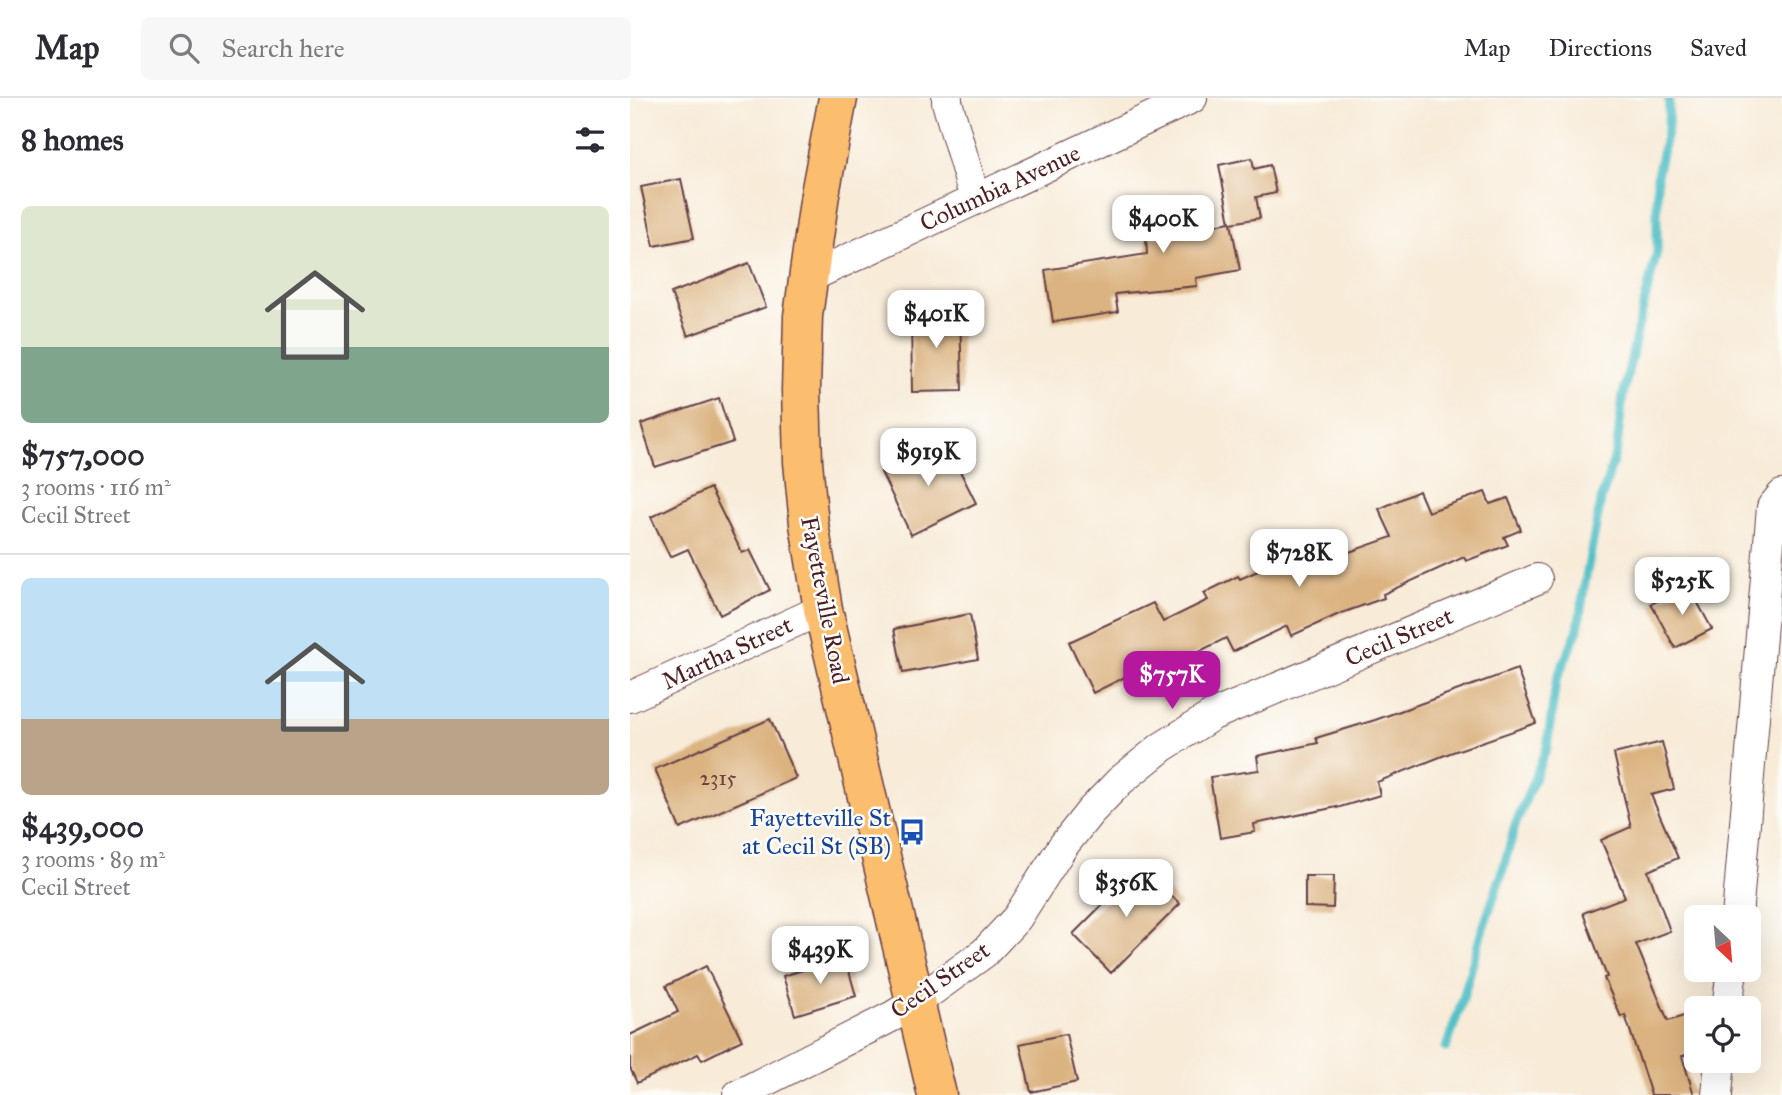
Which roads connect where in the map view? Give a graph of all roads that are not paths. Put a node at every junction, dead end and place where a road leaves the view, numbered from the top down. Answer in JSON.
{"nodes":[{"id":1,"x":838,"y":98,"type":"edge"},
{"id":2,"x":947,"y":98,"type":"edge"},
{"id":3,"x":1192,"y":98,"type":"edge"},
{"id":4,"x":975,"y":199,"type":"junction"},
{"id":5,"x":808,"y":278,"type":"junction"},
{"id":6,"x":1777,"y":501,"type":"edge"},
{"id":7,"x":1537,"y":579,"type":"dead end"},
{"id":8,"x":823,"y":608,"type":"junction"},
{"id":9,"x":630,"y":697,"type":"edge"},
{"id":10,"x":1738,"y":905,"type":"edge"},
{"id":11,"x":916,"y":1002,"type":"junction"},
{"id":12,"x":1719,"y":1073,"type":"edge"},
{"id":13,"x":738,"y":1095,"type":"edge"},
{"id":14,"x":937,"y":1095,"type":"edge"},
{"id":15,"x":1717,"y":1095,"type":"edge"}],
"edges":[{"from":1,"to":5,"type":"main road","name":"Fayetteville Road"},
{"from":2,"to":4,"type":"street"},
{"from":3,"to":4,"type":"street","name":"Columbia Avenue"},
{"from":4,"to":5,"type":"street","name":"Columbia Avenue"},
{"from":5,"to":8,"type":"main road","name":"Fayetteville Road"},
{"from":6,"to":10,"type":"street"},
{"from":7,"to":11,"type":"street","name":"Cecil Street"},
{"from":8,"to":9,"type":"street","name":"Martha Street"},
{"from":8,"to":11,"type":"main road","name":"Fayetteville Road"},
{"from":11,"to":13,"type":"street","name":"Cecil Street"},
{"from":11,"to":14,"type":"main road","name":"Fayetteville Road"},
{"from":12,"to":15,"type":"street"}]}
